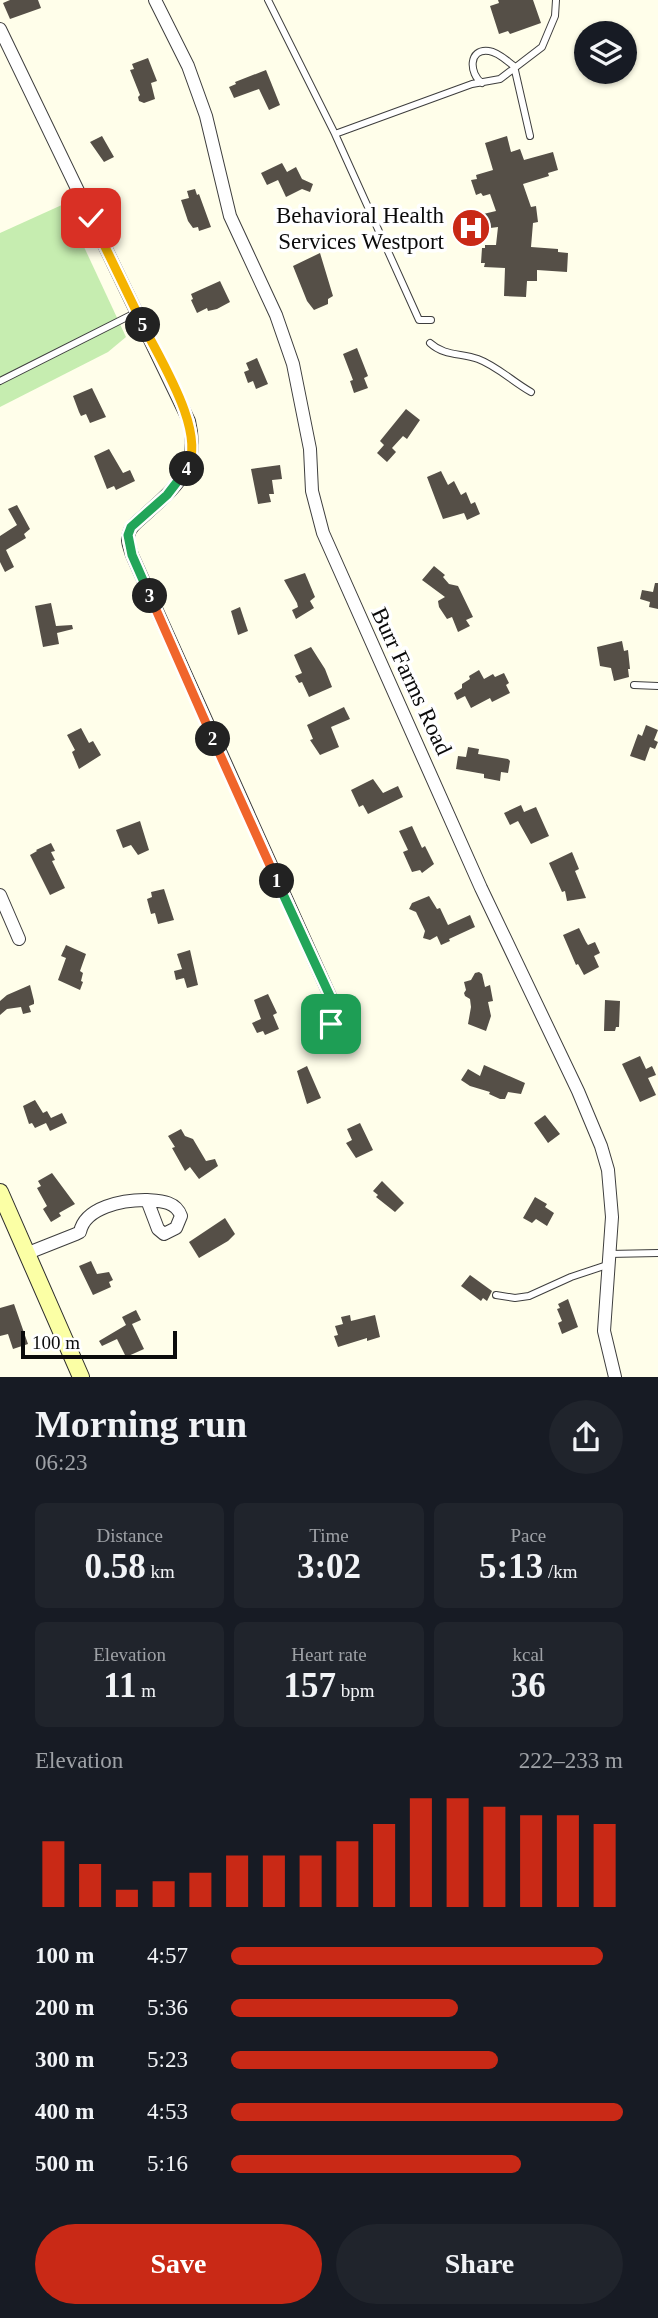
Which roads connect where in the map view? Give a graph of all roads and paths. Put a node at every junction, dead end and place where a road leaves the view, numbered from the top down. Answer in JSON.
{"nodes":[{"id":1,"x":155,"y":0,"type":"edge"},
{"id":2,"x":268,"y":0,"type":"edge"},
{"id":3,"x":556,"y":0,"type":"edge"},
{"id":4,"x":0,"y":29,"type":"edge"},
{"id":5,"x":514,"y":66,"type":"junction"},
{"id":6,"x":482,"y":83,"type":"junction"},
{"id":7,"x":335,"y":134,"type":"junction"},
{"id":8,"x":530,"y":136,"type":"dead end"},
{"id":9,"x":137,"y":312,"type":"junction"},
{"id":10,"x":431,"y":320,"type":"dead end"},
{"id":11,"x":430,"y":343,"type":"dead end"},
{"id":12,"x":0,"y":381,"type":"edge"},
{"id":13,"x":531,"y":391,"type":"dead end"},
{"id":14,"x":634,"y":685,"type":"dead end"},
{"id":15,"x":658,"y":686,"type":"edge"},
{"id":16,"x":0,"y":895,"type":"edge"},
{"id":17,"x":19,"y":939,"type":"dead end"},
{"id":18,"x":329,"y":1030,"type":"dead end"},
{"id":19,"x":0,"y":1192,"type":"edge"},
{"id":20,"x":147,"y":1200,"type":"dead end"},
{"id":21,"x":28,"y":1253,"type":"junction"},
{"id":22,"x":658,"y":1253,"type":"edge"},
{"id":23,"x":608,"y":1259,"type":"junction"},
{"id":24,"x":496,"y":1295,"type":"dead end"},
{"id":25,"x":81,"y":1377,"type":"edge"},
{"id":26,"x":615,"y":1377,"type":"edge"}],
"edges":[{"from":1,"to":23,"type":"street","name":"Burr Farms Road"},
{"from":2,"to":7,"type":"lane"},
{"from":3,"to":5,"type":"lane"},
{"from":4,"to":9,"type":"street"},
{"from":5,"to":6,"type":"lane"},
{"from":5,"to":6,"type":"lane"},
{"from":5,"to":8,"type":"lane"},
{"from":6,"to":7,"type":"lane"},
{"from":7,"to":10,"type":"lane"},
{"from":9,"to":12,"type":"lane"},
{"from":9,"to":18,"type":"street"},
{"from":11,"to":13,"type":"lane"},
{"from":14,"to":15,"type":"lane"},
{"from":16,"to":17,"type":"street"},
{"from":19,"to":21,"type":"street"},
{"from":20,"to":21,"type":"street"},
{"from":21,"to":25,"type":"street"},
{"from":22,"to":23,"type":"lane"},
{"from":23,"to":24,"type":"lane"},
{"from":23,"to":26,"type":"street","name":"Burr Farms Road"}]}
